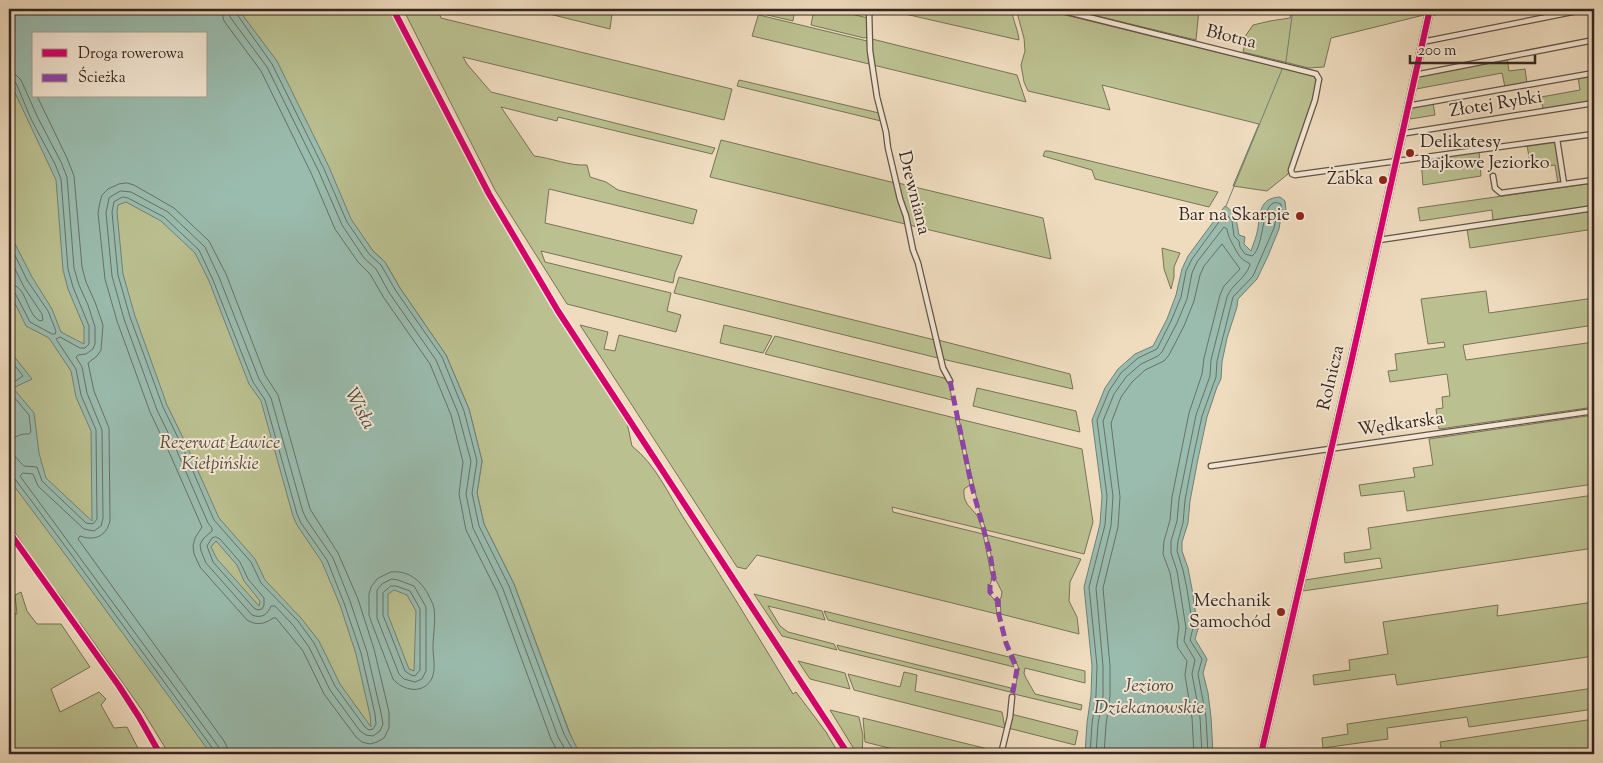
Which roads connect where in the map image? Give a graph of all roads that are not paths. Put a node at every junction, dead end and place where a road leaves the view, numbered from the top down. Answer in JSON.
{"nodes":[{"id":1,"x":869,"y":9,"type":"edge"},
{"id":2,"x":1056,"y":9,"type":"edge"},
{"id":3,"x":1447,"y":9,"type":"edge"},
{"id":4,"x":1587,"y":9,"type":"edge"},
{"id":5,"x":1430,"y":10,"type":"edge"},
{"id":6,"x":1594,"y":40,"type":"edge"},
{"id":7,"x":1423,"y":41,"type":"junction"},
{"id":8,"x":1416,"y":73,"type":"junction"},
{"id":9,"x":1594,"y":73,"type":"edge"},
{"id":10,"x":1594,"y":103,"type":"edge"},
{"id":11,"x":1409,"y":104,"type":"junction"},
{"id":12,"x":1402,"y":133,"type":"junction"},
{"id":13,"x":1594,"y":134,"type":"edge"},
{"id":14,"x":1557,"y":139,"type":"junction"},
{"id":15,"x":1396,"y":162,"type":"junction"},
{"id":16,"x":1493,"y":176,"type":"dead end"},
{"id":17,"x":1594,"y":180,"type":"edge"},
{"id":18,"x":1564,"y":184,"type":"junction"},
{"id":19,"x":1594,"y":208,"type":"edge"},
{"id":20,"x":1379,"y":240,"type":"junction"},
{"id":21,"x":950,"y":381,"type":"dead end"},
{"id":22,"x":1594,"y":411,"type":"edge"},
{"id":23,"x":1331,"y":449,"type":"junction"},
{"id":24,"x":1211,"y":466,"type":"dead end"},
{"id":25,"x":1012,"y":697,"type":"dead end"},
{"id":26,"x":1000,"y":754,"type":"edge"},
{"id":27,"x":1262,"y":754,"type":"edge"}],
"edges":[{"from":1,"to":21,"type":"street","name":"Drewniana"},
{"from":2,"to":15,"type":"street","name":"Błotna"},
{"from":3,"to":5,"type":"street"},
{"from":4,"to":7,"type":"street"},
{"from":5,"to":7,"type":"street","name":"Rolnicza"},
{"from":6,"to":8,"type":"street"},
{"from":7,"to":8,"type":"street","name":"Rolnicza"},
{"from":8,"to":11,"type":"street","name":"Rolnicza"},
{"from":9,"to":11,"type":"street"},
{"from":10,"to":12,"type":"street","name":"Złotej Rybki"},
{"from":11,"to":12,"type":"street","name":"Rolnicza"},
{"from":12,"to":15,"type":"street","name":"Rolnicza"},
{"from":13,"to":14,"type":"street"},
{"from":14,"to":15,"type":"street"},
{"from":14,"to":18,"type":"street"},
{"from":15,"to":20,"type":"street","name":"Rolnicza"},
{"from":16,"to":18,"type":"street"},
{"from":17,"to":18,"type":"street"},
{"from":19,"to":20,"type":"street"},
{"from":20,"to":23,"type":"street","name":"Rolnicza"},
{"from":22,"to":23,"type":"street","name":"Wędkarska"},
{"from":23,"to":24,"type":"street","name":"Wędkarska"},
{"from":23,"to":27,"type":"street","name":"Rolnicza"},
{"from":25,"to":26,"type":"street"}]}
